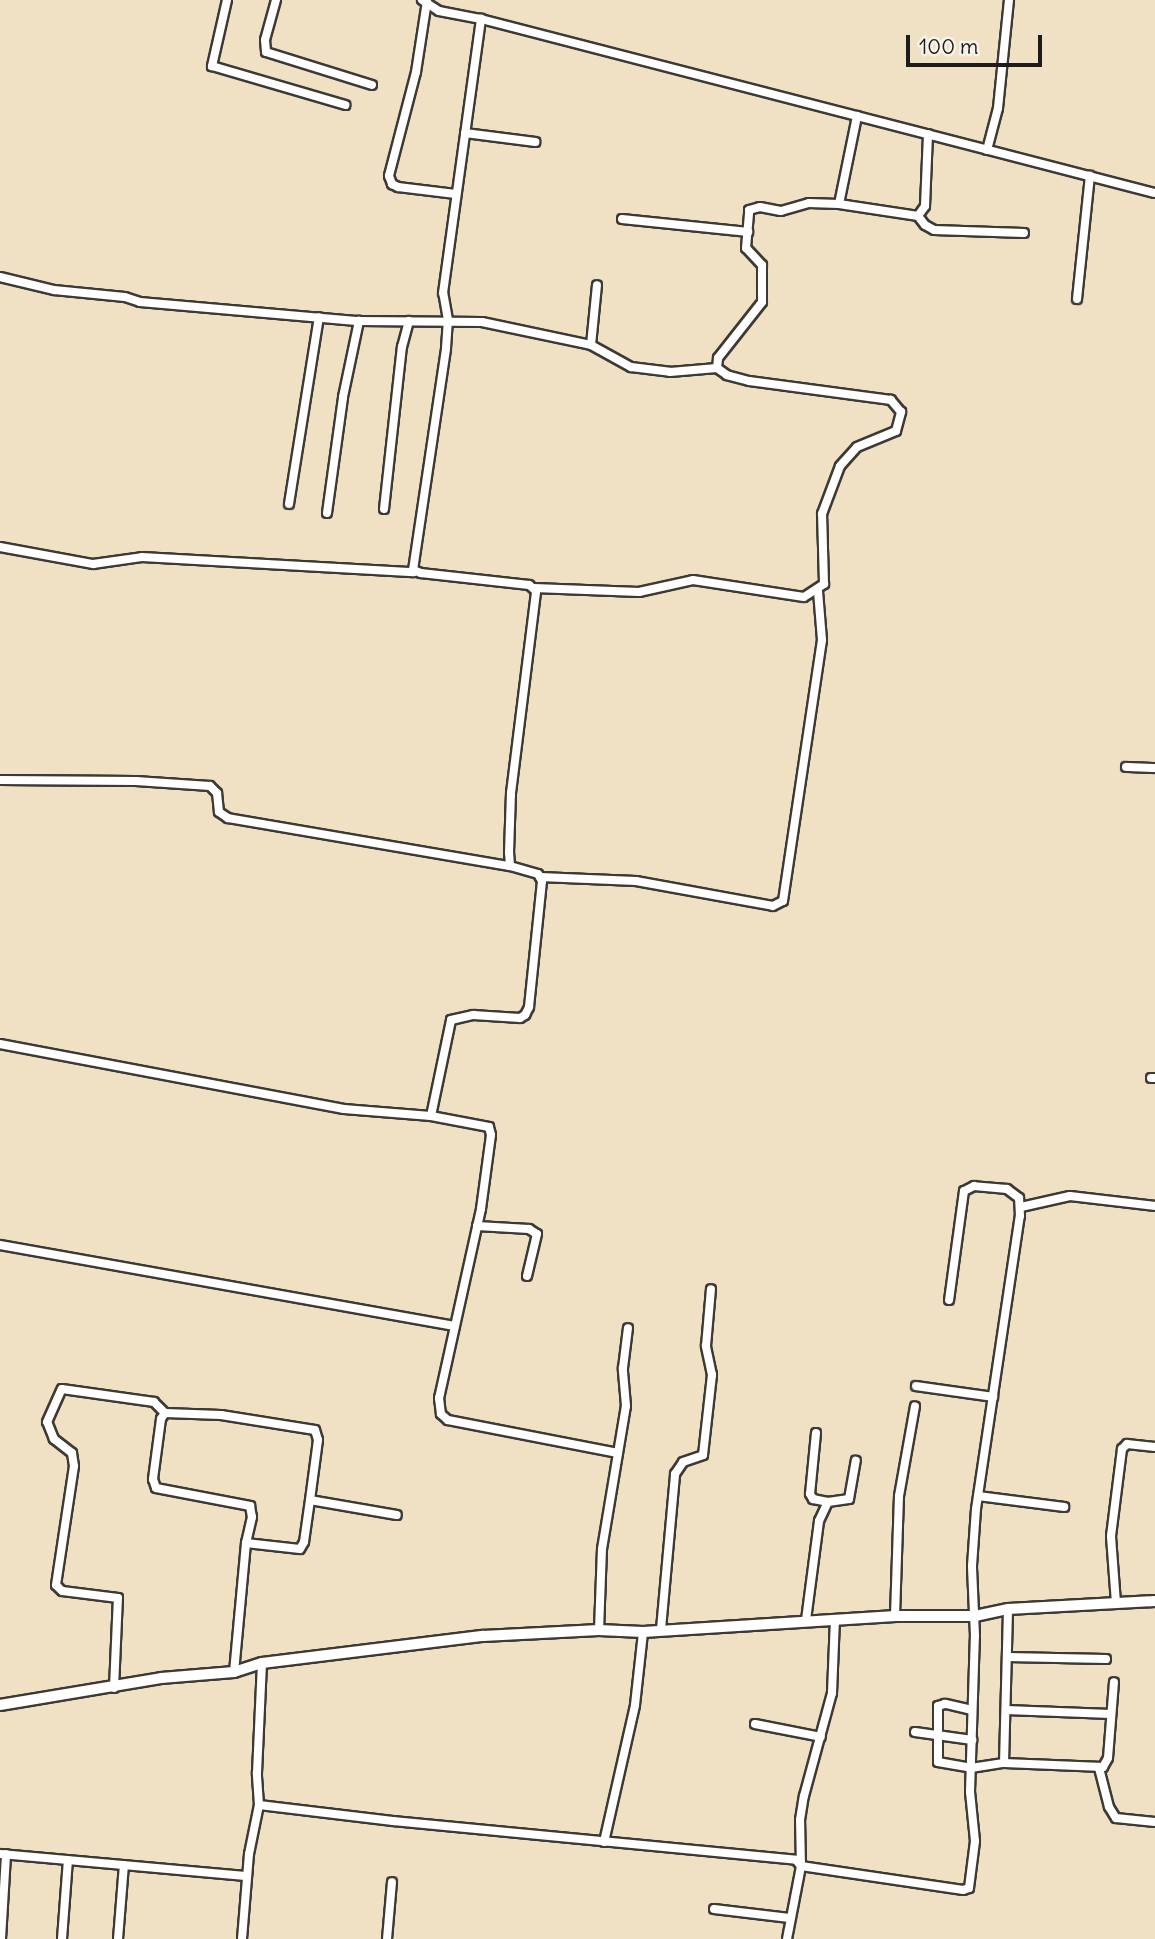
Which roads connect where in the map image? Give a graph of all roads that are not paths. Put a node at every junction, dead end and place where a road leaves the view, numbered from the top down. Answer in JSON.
{"nodes":[{"id":1,"x":227,"y":0,"type":"edge"},
{"id":2,"x":276,"y":0,"type":"edge"},
{"id":3,"x":1009,"y":0,"type":"edge"},
{"id":4,"x":424,"y":1,"type":"edge"},
{"id":5,"x":481,"y":19,"type":"junction"},
{"id":6,"x":372,"y":85,"type":"dead end"},
{"id":7,"x":345,"y":105,"type":"dead end"},
{"id":8,"x":857,"y":116,"type":"junction"},
{"id":9,"x":465,"y":133,"type":"junction"},
{"id":10,"x":928,"y":134,"type":"junction"},
{"id":11,"x":535,"y":142,"type":"dead end"},
{"id":12,"x":987,"y":150,"type":"junction"},
{"id":13,"x":1090,"y":176,"type":"junction"},
{"id":14,"x":1155,"y":192,"type":"edge"},
{"id":15,"x":456,"y":194,"type":"junction"},
{"id":16,"x":839,"y":204,"type":"junction"},
{"id":17,"x":918,"y":216,"type":"junction"},
{"id":18,"x":622,"y":219,"type":"dead end"},
{"id":19,"x":748,"y":232,"type":"junction"},
{"id":20,"x":1024,"y":233,"type":"dead end"},
{"id":21,"x":0,"y":277,"type":"edge"},
{"id":22,"x":597,"y":285,"type":"dead end"},
{"id":23,"x":1077,"y":299,"type":"dead end"},
{"id":24,"x":319,"y":317,"type":"junction"},
{"id":25,"x":448,"y":320,"type":"junction"},
{"id":26,"x":359,"y":321,"type":"junction"},
{"id":27,"x":409,"y":321,"type":"junction"},
{"id":28,"x":591,"y":345,"type":"junction"},
{"id":29,"x":716,"y":368,"type":"junction"},
{"id":30,"x":289,"y":504,"type":"dead end"},
{"id":31,"x":384,"y":509,"type":"dead end"},
{"id":32,"x":327,"y":513,"type":"dead end"},
{"id":33,"x":0,"y":547,"type":"edge"},
{"id":34,"x":414,"y":572,"type":"junction"},
{"id":35,"x":534,"y":588,"type":"junction"},
{"id":36,"x":818,"y":591,"type":"junction"},
{"id":37,"x":1126,"y":767,"type":"dead end"},
{"id":38,"x":1155,"y":768,"type":"edge"},
{"id":39,"x":0,"y":780,"type":"edge"},
{"id":40,"x":510,"y":866,"type":"junction"},
{"id":41,"x":540,"y":877,"type":"junction"},
{"id":42,"x":0,"y":1044,"type":"edge"},
{"id":43,"x":431,"y":1116,"type":"junction"},
{"id":44,"x":1155,"y":1206,"type":"edge"},
{"id":45,"x":1021,"y":1207,"type":"junction"},
{"id":46,"x":477,"y":1226,"type":"junction"},
{"id":47,"x":0,"y":1245,"type":"edge"},
{"id":48,"x":527,"y":1276,"type":"dead end"},
{"id":49,"x":711,"y":1289,"type":"dead end"},
{"id":50,"x":949,"y":1300,"type":"dead end"},
{"id":51,"x":456,"y":1326,"type":"junction"},
{"id":52,"x":628,"y":1328,"type":"dead end"},
{"id":53,"x":916,"y":1386,"type":"dead end"},
{"id":54,"x":993,"y":1397,"type":"junction"},
{"id":55,"x":915,"y":1406,"type":"dead end"},
{"id":56,"x":165,"y":1413,"type":"junction"},
{"id":57,"x":816,"y":1433,"type":"dead end"},
{"id":58,"x":1155,"y":1447,"type":"edge"},
{"id":59,"x":618,"y":1453,"type":"junction"},
{"id":60,"x":856,"y":1461,"type":"dead end"},
{"id":61,"x":978,"y":1496,"type":"junction"},
{"id":62,"x":310,"y":1500,"type":"junction"},
{"id":63,"x":828,"y":1502,"type":"junction"},
{"id":64,"x":1063,"y":1507,"type":"dead end"},
{"id":65,"x":397,"y":1516,"type":"dead end"},
{"id":66,"x":246,"y":1543,"type":"junction"},
{"id":67,"x":1155,"y":1601,"type":"edge"},
{"id":68,"x":1116,"y":1603,"type":"junction"},
{"id":69,"x":1008,"y":1609,"type":"junction"},
{"id":70,"x":895,"y":1616,"type":"junction"},
{"id":71,"x":975,"y":1616,"type":"junction"},
{"id":72,"x":835,"y":1619,"type":"junction"},
{"id":73,"x":806,"y":1620,"type":"junction"},
{"id":74,"x":661,"y":1629,"type":"junction"},
{"id":75,"x":599,"y":1630,"type":"junction"},
{"id":76,"x":643,"y":1632,"type":"junction"},
{"id":77,"x":1007,"y":1657,"type":"junction"},
{"id":78,"x":1106,"y":1660,"type":"dead end"},
{"id":79,"x":262,"y":1664,"type":"junction"},
{"id":80,"x":234,"y":1672,"type":"junction"},
{"id":81,"x":1114,"y":1682,"type":"dead end"},
{"id":82,"x":114,"y":1688,"type":"junction"},
{"id":83,"x":0,"y":1705,"type":"edge"},
{"id":84,"x":972,"y":1710,"type":"junction"},
{"id":85,"x":1006,"y":1710,"type":"junction"},
{"id":86,"x":1111,"y":1714,"type":"junction"},
{"id":87,"x":755,"y":1724,"type":"dead end"},
{"id":88,"x":915,"y":1732,"type":"dead end"},
{"id":89,"x":936,"y":1733,"type":"junction"},
{"id":90,"x":821,"y":1737,"type":"junction"},
{"id":91,"x":972,"y":1740,"type":"junction"},
{"id":92,"x":1004,"y":1763,"type":"junction"},
{"id":93,"x":971,"y":1768,"type":"junction"},
{"id":94,"x":1100,"y":1768,"type":"junction"},
{"id":95,"x":259,"y":1805,"type":"junction"},
{"id":96,"x":1155,"y":1822,"type":"edge"},
{"id":97,"x":604,"y":1842,"type":"junction"},
{"id":98,"x":3,"y":1854,"type":"edge"},
{"id":99,"x":68,"y":1860,"type":"junction"},
{"id":100,"x":124,"y":1865,"type":"junction"},
{"id":101,"x":801,"y":1866,"type":"junction"},
{"id":102,"x":247,"y":1876,"type":"junction"},
{"id":103,"x":392,"y":1882,"type":"dead end"},
{"id":104,"x":714,"y":1909,"type":"dead end"},
{"id":105,"x":789,"y":1918,"type":"junction"},
{"id":106,"x":1,"y":1939,"type":"edge"},
{"id":107,"x":62,"y":1939,"type":"edge"},
{"id":108,"x":118,"y":1939,"type":"edge"},
{"id":109,"x":242,"y":1939,"type":"edge"},
{"id":110,"x":387,"y":1939,"type":"edge"},
{"id":111,"x":786,"y":1939,"type":"edge"}],
"edges":[{"from":1,"to":7,"type":"street"},
{"from":2,"to":6,"type":"street"},
{"from":3,"to":12,"type":"street"},
{"from":4,"to":5,"type":"street"},
{"from":4,"to":15,"type":"street"},
{"from":5,"to":8,"type":"street"},
{"from":5,"to":9,"type":"street"},
{"from":8,"to":10,"type":"street"},
{"from":8,"to":16,"type":"street"},
{"from":9,"to":11,"type":"street"},
{"from":9,"to":15,"type":"street"},
{"from":10,"to":12,"type":"street"},
{"from":10,"to":17,"type":"street"},
{"from":12,"to":13,"type":"street"},
{"from":13,"to":14,"type":"street"},
{"from":13,"to":23,"type":"street"},
{"from":15,"to":25,"type":"street"},
{"from":16,"to":17,"type":"street"},
{"from":16,"to":19,"type":"street"},
{"from":17,"to":20,"type":"street"},
{"from":18,"to":19,"type":"street"},
{"from":19,"to":29,"type":"street"},
{"from":21,"to":24,"type":"street"},
{"from":22,"to":28,"type":"street"},
{"from":24,"to":26,"type":"street"},
{"from":24,"to":30,"type":"street"},
{"from":25,"to":27,"type":"street"},
{"from":25,"to":28,"type":"street"},
{"from":25,"to":34,"type":"street"},
{"from":26,"to":27,"type":"street"},
{"from":26,"to":32,"type":"street"},
{"from":27,"to":31,"type":"street"},
{"from":28,"to":29,"type":"street"},
{"from":29,"to":36,"type":"street"},
{"from":33,"to":34,"type":"street"},
{"from":34,"to":35,"type":"street"},
{"from":35,"to":36,"type":"street"},
{"from":35,"to":40,"type":"street"},
{"from":36,"to":41,"type":"street"},
{"from":37,"to":38,"type":"street"},
{"from":39,"to":40,"type":"street"},
{"from":40,"to":41,"type":"street"},
{"from":41,"to":43,"type":"street"},
{"from":42,"to":43,"type":"street"},
{"from":43,"to":46,"type":"street"},
{"from":44,"to":45,"type":"street"},
{"from":45,"to":50,"type":"street"},
{"from":45,"to":54,"type":"street"},
{"from":46,"to":48,"type":"street"},
{"from":46,"to":51,"type":"street"},
{"from":47,"to":51,"type":"street"},
{"from":49,"to":74,"type":"street"},
{"from":51,"to":59,"type":"street"},
{"from":52,"to":59,"type":"street"},
{"from":53,"to":54,"type":"street"},
{"from":54,"to":61,"type":"street"},
{"from":55,"to":70,"type":"street"},
{"from":56,"to":62,"type":"street"},
{"from":56,"to":66,"type":"street"},
{"from":56,"to":82,"type":"street"},
{"from":57,"to":63,"type":"street"},
{"from":58,"to":68,"type":"street"},
{"from":59,"to":75,"type":"street"},
{"from":60,"to":63,"type":"street"},
{"from":61,"to":64,"type":"street"},
{"from":61,"to":71,"type":"street"},
{"from":62,"to":65,"type":"street"},
{"from":62,"to":66,"type":"street"},
{"from":63,"to":73,"type":"street"},
{"from":66,"to":80,"type":"street"},
{"from":67,"to":68,"type":"street"},
{"from":68,"to":69,"type":"street"},
{"from":69,"to":71,"type":"street"},
{"from":69,"to":77,"type":"street"},
{"from":70,"to":71,"type":"street"},
{"from":70,"to":72,"type":"street"},
{"from":71,"to":84,"type":"street"},
{"from":72,"to":73,"type":"street"},
{"from":72,"to":90,"type":"street"},
{"from":73,"to":74,"type":"street"},
{"from":74,"to":76,"type":"street"},
{"from":75,"to":76,"type":"street"},
{"from":75,"to":79,"type":"street"},
{"from":76,"to":97,"type":"street"},
{"from":77,"to":78,"type":"street"},
{"from":77,"to":85,"type":"street"},
{"from":79,"to":80,"type":"street"},
{"from":79,"to":95,"type":"street"},
{"from":80,"to":82,"type":"street"},
{"from":81,"to":86,"type":"street"},
{"from":82,"to":83,"type":"street"},
{"from":84,"to":89,"type":"street"},
{"from":84,"to":91,"type":"street"},
{"from":85,"to":86,"type":"street"},
{"from":85,"to":92,"type":"street"},
{"from":86,"to":94,"type":"street"},
{"from":87,"to":90,"type":"street"},
{"from":88,"to":89,"type":"street"},
{"from":89,"to":91,"type":"street"},
{"from":89,"to":93,"type":"street"},
{"from":90,"to":101,"type":"street"},
{"from":91,"to":93,"type":"street"},
{"from":92,"to":93,"type":"street"},
{"from":92,"to":94,"type":"street"},
{"from":93,"to":101,"type":"street"},
{"from":94,"to":96,"type":"street"},
{"from":95,"to":97,"type":"street"},
{"from":95,"to":102,"type":"street"},
{"from":97,"to":101,"type":"street"},
{"from":98,"to":99,"type":"street"},
{"from":98,"to":106,"type":"street"},
{"from":99,"to":100,"type":"street"},
{"from":99,"to":107,"type":"street"},
{"from":100,"to":102,"type":"street"},
{"from":100,"to":108,"type":"street"},
{"from":101,"to":105,"type":"street"},
{"from":102,"to":109,"type":"street"},
{"from":103,"to":110,"type":"street"},
{"from":104,"to":105,"type":"street"},
{"from":105,"to":111,"type":"street"}]}
